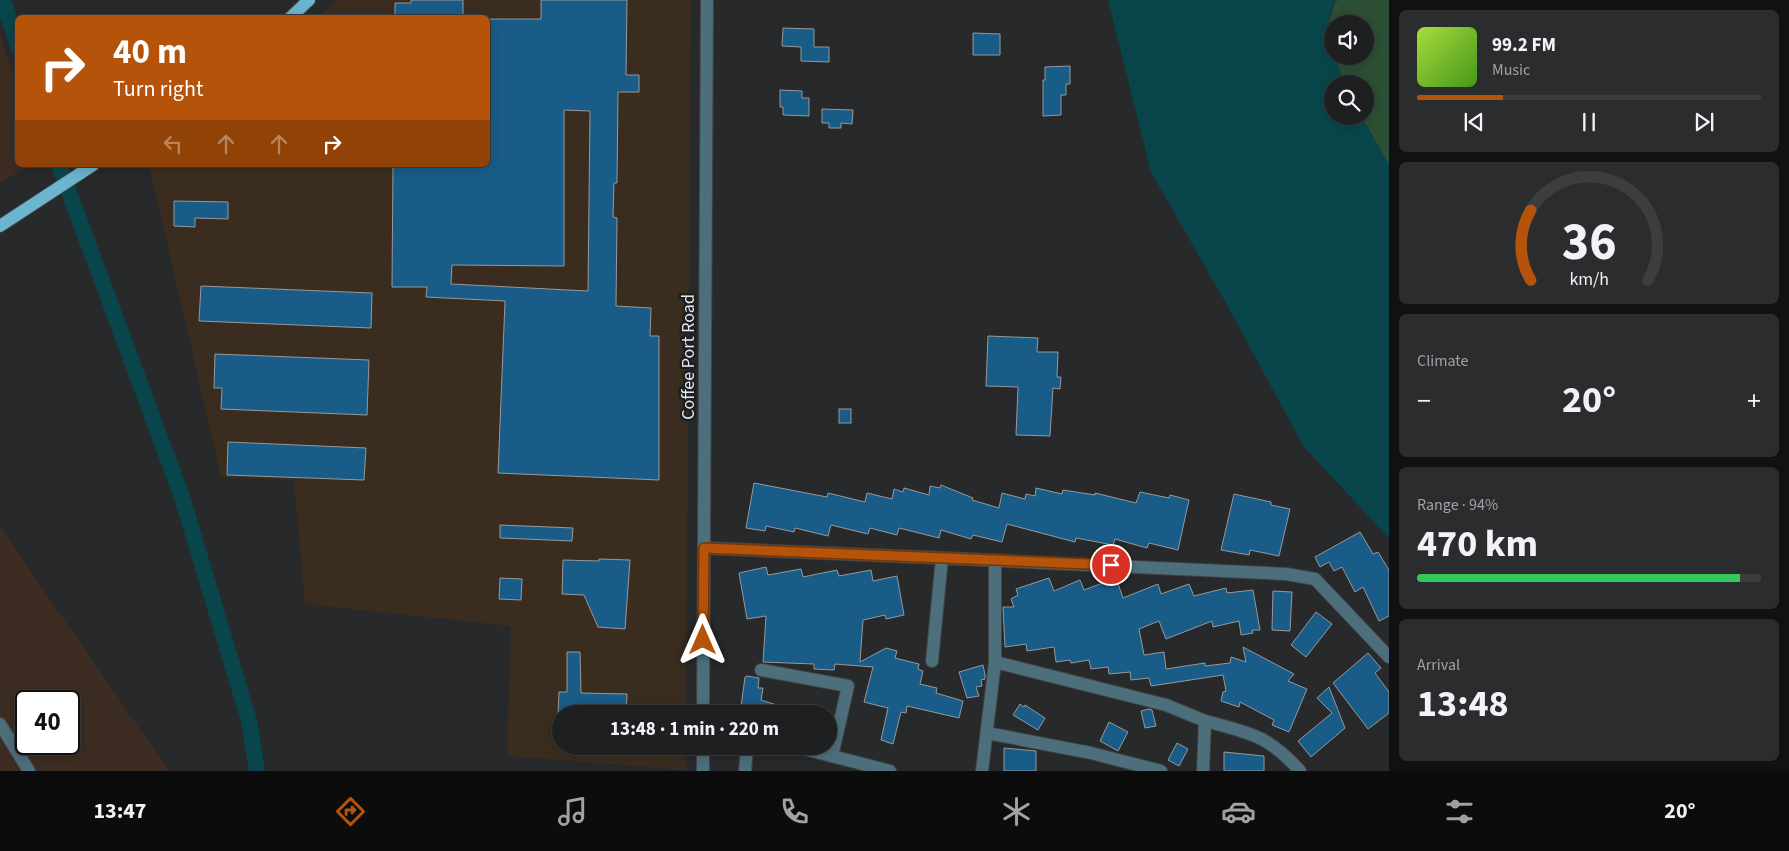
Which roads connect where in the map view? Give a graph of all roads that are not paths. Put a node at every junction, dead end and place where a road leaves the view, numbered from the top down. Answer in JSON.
{"nodes":[{"id":1,"x":309,"y":0,"type":"edge"},
{"id":2,"x":707,"y":0,"type":"edge"},
{"id":3,"x":293,"y":15,"type":"edge"},
{"id":4,"x":90,"y":167,"type":"edge"},
{"id":5,"x":0,"y":226,"type":"edge"},
{"id":6,"x":704,"y":548,"type":"junction"},
{"id":7,"x":942,"y":558,"type":"junction"},
{"id":8,"x":995,"y":560,"type":"junction"},
{"id":9,"x":1389,"y":657,"type":"edge"},
{"id":10,"x":932,"y":661,"type":"dead end"},
{"id":11,"x":995,"y":662,"type":"junction"},
{"id":12,"x":761,"y":670,"type":"dead end"},
{"id":13,"x":703,"y":705,"type":"edge"},
{"id":14,"x":1205,"y":721,"type":"junction"},
{"id":15,"x":0,"y":724,"type":"edge"},
{"id":16,"x":987,"y":733,"type":"junction"},
{"id":17,"x":4,"y":741,"type":"edge"},
{"id":18,"x":703,"y":755,"type":"edge"},
{"id":19,"x":746,"y":755,"type":"edge"},
{"id":20,"x":828,"y":755,"type":"edge"},
{"id":21,"x":832,"y":756,"type":"junction"},
{"id":22,"x":29,"y":771,"type":"edge"},
{"id":23,"x":702,"y":771,"type":"edge"},
{"id":24,"x":745,"y":771,"type":"edge"},
{"id":25,"x":890,"y":771,"type":"edge"},
{"id":26,"x":982,"y":771,"type":"edge"},
{"id":27,"x":1161,"y":771,"type":"edge"},
{"id":28,"x":1203,"y":771,"type":"edge"},
{"id":29,"x":1300,"y":771,"type":"edge"}],
"edges":[{"from":1,"to":3,"type":"main road"},
{"from":2,"to":6,"type":"street","name":"Coffee Port Road"},
{"from":4,"to":5,"type":"main road"},
{"from":6,"to":7,"type":"street"},
{"from":6,"to":13,"type":"street","name":"Coffee Port Road"},
{"from":7,"to":8,"type":"street"},
{"from":7,"to":10,"type":"street"},
{"from":8,"to":9,"type":"street"},
{"from":8,"to":11,"type":"street"},
{"from":11,"to":14,"type":"street"},
{"from":11,"to":16,"type":"street"},
{"from":12,"to":21,"type":"street"},
{"from":14,"to":28,"type":"street"},
{"from":14,"to":29,"type":"street"},
{"from":15,"to":17,"type":"street"},
{"from":16,"to":26,"type":"street"},
{"from":16,"to":27,"type":"street"},
{"from":17,"to":22,"type":"street"},
{"from":18,"to":23,"type":"street"},
{"from":19,"to":24,"type":"street"},
{"from":20,"to":21,"type":"street"},
{"from":21,"to":25,"type":"street"}]}
